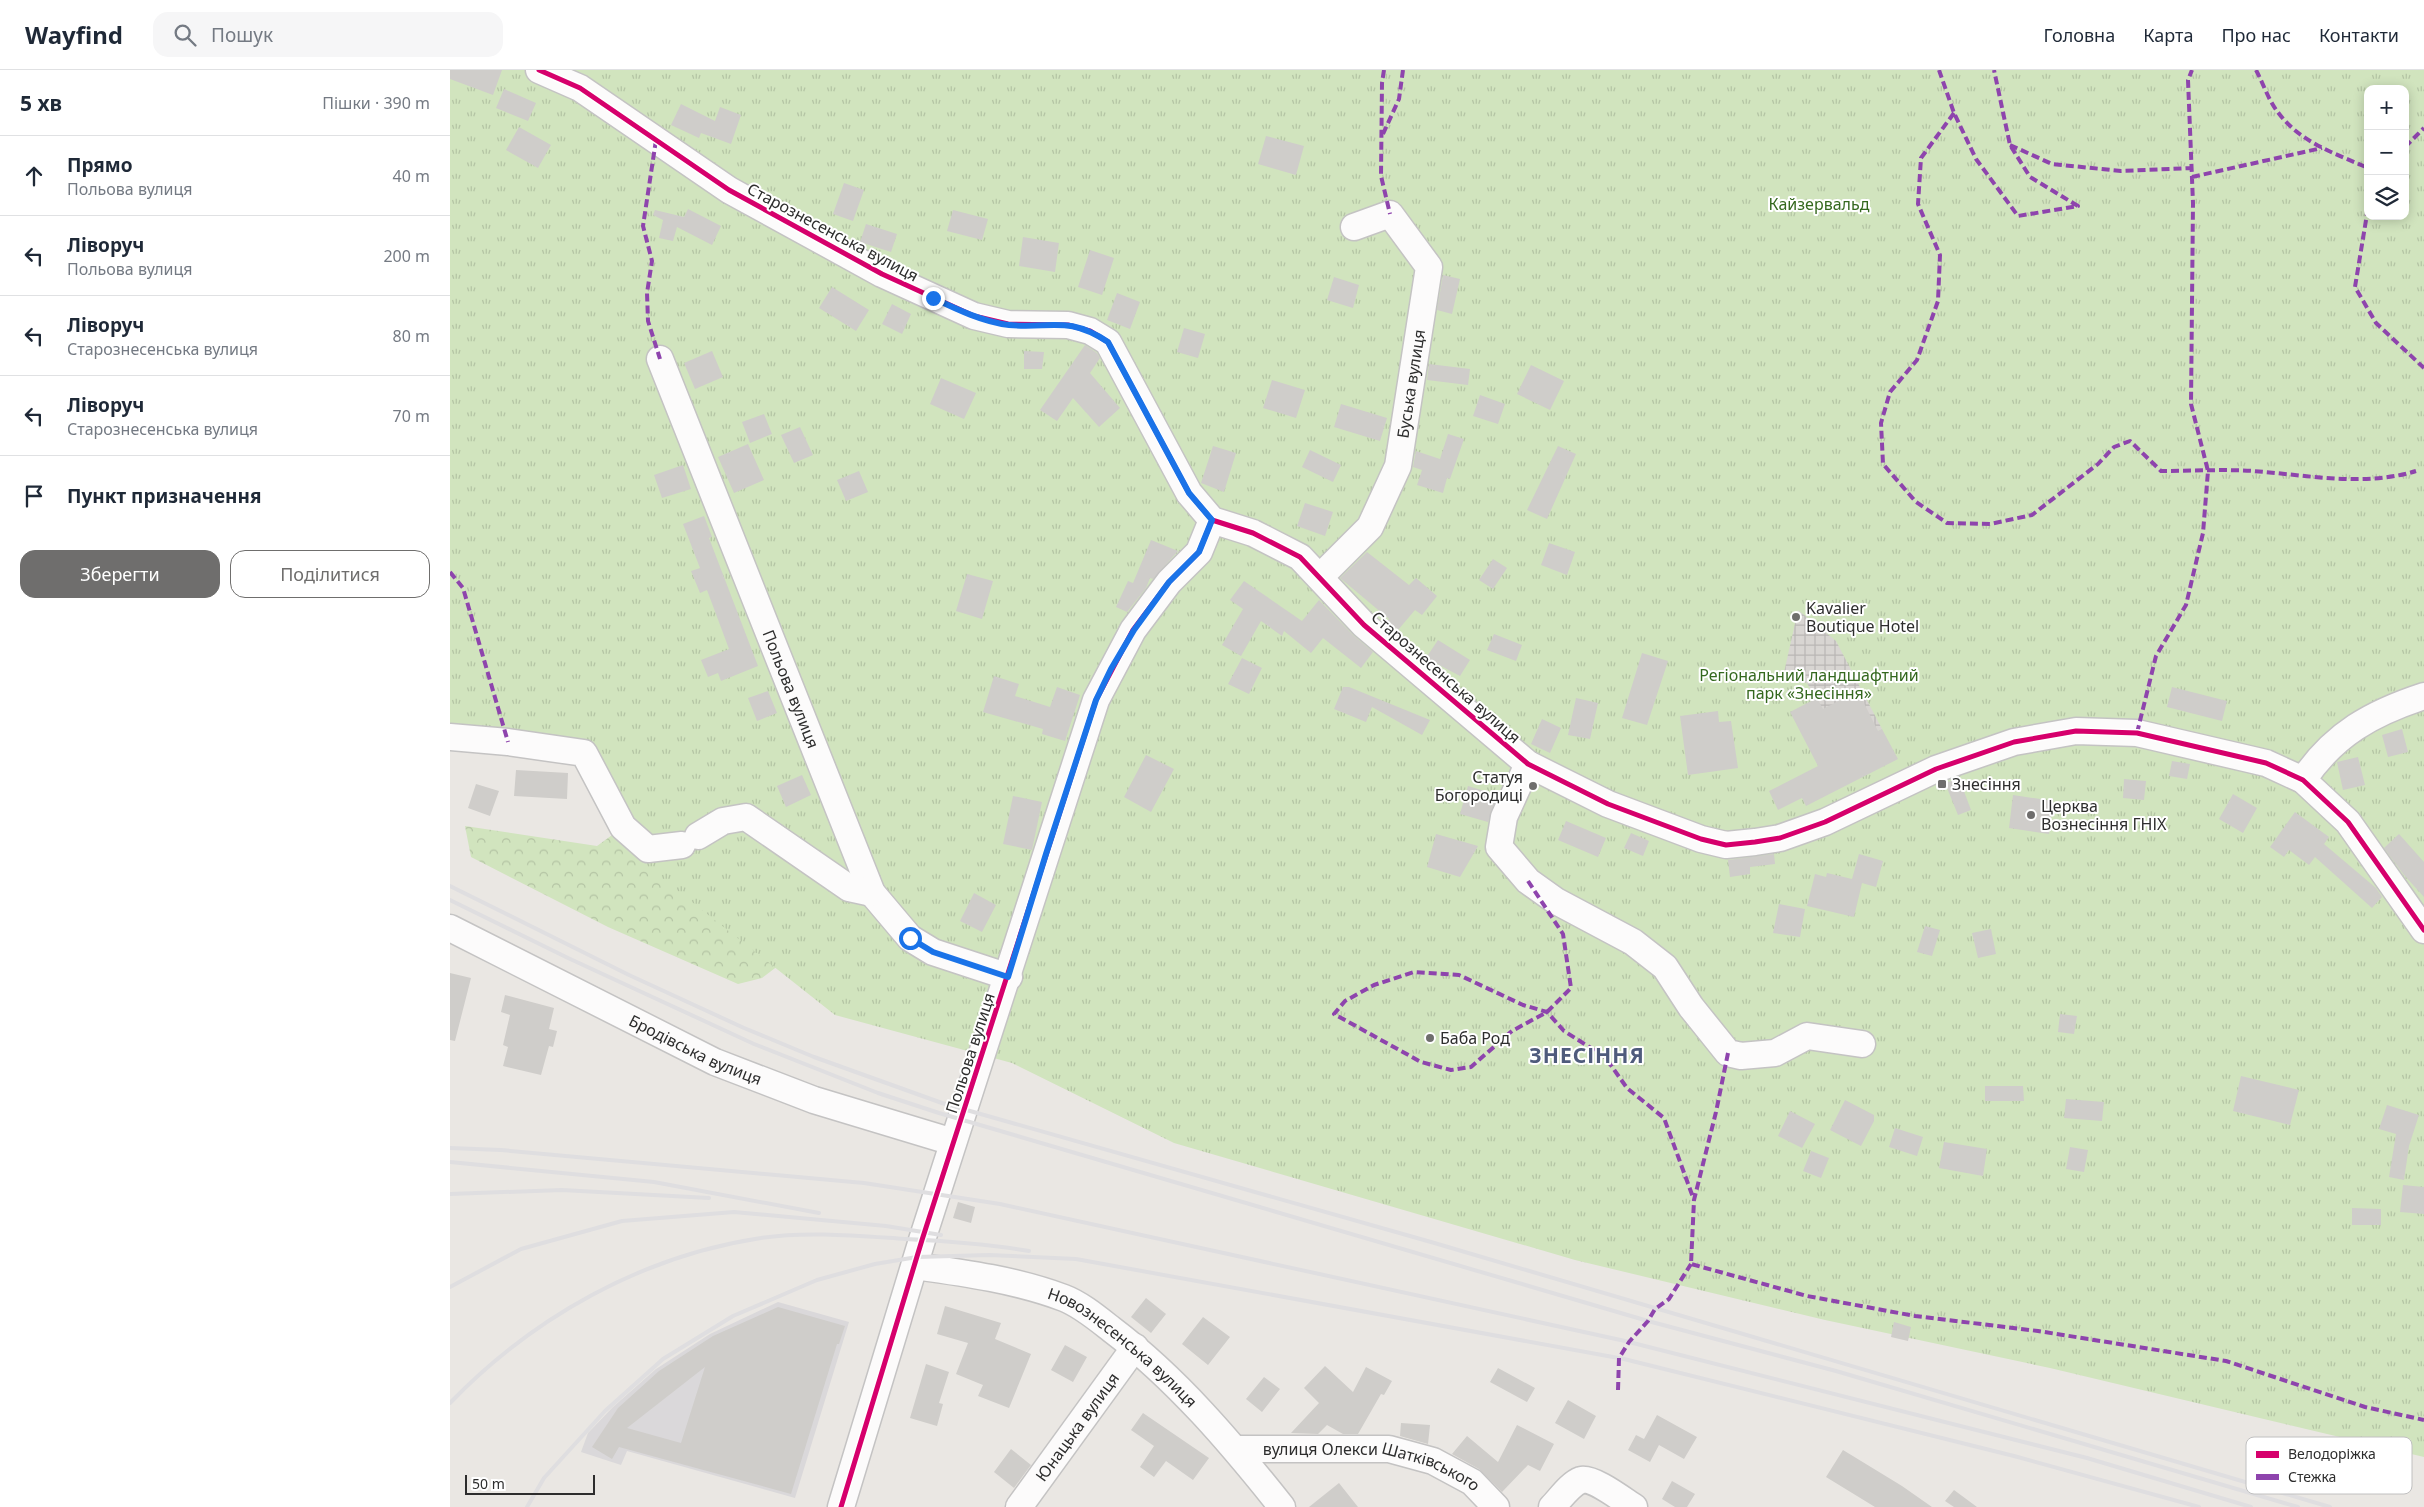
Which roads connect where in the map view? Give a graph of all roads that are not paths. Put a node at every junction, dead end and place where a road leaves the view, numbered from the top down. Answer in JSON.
{"nodes":[{"id":1,"x":538,"y":70,"type":"edge"},
{"id":2,"x":1354,"y":227,"type":"dead end"},
{"id":3,"x":660,"y":359,"type":"dead end"},
{"id":4,"x":1212,"y":520,"type":"junction"},
{"id":5,"x":1253,"y":533,"type":"junction"},
{"id":6,"x":1199,"y":552,"type":"junction"},
{"id":7,"x":1320,"y":577,"type":"junction"},
{"id":8,"x":2424,"y":696,"type":"edge"},
{"id":9,"x":450,"y":737,"type":"edge"},
{"id":10,"x":1528,"y":764,"type":"junction"},
{"id":11,"x":2303,"y":780,"type":"junction"},
{"id":12,"x":872,"y":894,"type":"junction"},
{"id":13,"x":450,"y":928,"type":"edge"},
{"id":14,"x":2424,"y":930,"type":"edge"},
{"id":15,"x":1008,"y":977,"type":"junction"},
{"id":16,"x":1862,"y":1044,"type":"dead end"},
{"id":17,"x":953,"y":1142,"type":"junction"},
{"id":18,"x":915,"y":1266,"type":"junction"},
{"id":19,"x":1136,"y":1347,"type":"junction"},
{"id":20,"x":1236,"y":1449,"type":"junction"},
{"id":21,"x":841,"y":1507,"type":"edge"},
{"id":22,"x":1019,"y":1507,"type":"edge"},
{"id":23,"x":1282,"y":1507,"type":"edge"},
{"id":24,"x":1496,"y":1507,"type":"edge"},
{"id":25,"x":1552,"y":1507,"type":"edge"},
{"id":26,"x":1634,"y":1507,"type":"edge"}],
"edges":[{"from":1,"to":4,"type":"street","name":"Старознесенська вулиця"},
{"from":2,"to":7,"type":"street","name":"Буська вулиця"},
{"from":3,"to":12,"type":"street","name":"Польова вулиця"},
{"from":4,"to":5,"type":"street","name":"Старознесенська вулиця"},
{"from":4,"to":6,"type":"street","name":"Польова вулиця"},
{"from":5,"to":6,"type":"street"},
{"from":5,"to":7,"type":"street","name":"Старознесенська вулиця"},
{"from":6,"to":15,"type":"street","name":"Польова вулиця"},
{"from":7,"to":10,"type":"street","name":"Старознесенська вулиця"},
{"from":8,"to":11,"type":"street"},
{"from":9,"to":12,"type":"street"},
{"from":10,"to":11,"type":"street","name":"Старознесенська вулиця"},
{"from":10,"to":16,"type":"street"},
{"from":11,"to":14,"type":"street","name":"Старознесенська вулиця"},
{"from":12,"to":15,"type":"street","name":"Польова вулиця"},
{"from":13,"to":17,"type":"street","name":"Бродівська вулиця"},
{"from":15,"to":17,"type":"street","name":"Польова вулиця"},
{"from":17,"to":18,"type":"street","name":"Польова вулиця"},
{"from":18,"to":19,"type":"street","name":"Новознесенська вулиця"},
{"from":18,"to":21,"type":"street","name":"Польова вулиця"},
{"from":19,"to":20,"type":"street","name":"Новознесенська вулиця"},
{"from":19,"to":22,"type":"street","name":"Юнацька вулиця"},
{"from":20,"to":23,"type":"street","name":"Новознесенська вулиця"},
{"from":20,"to":24,"type":"street","name":"вулиця Олекси Шатківського"},
{"from":25,"to":26,"type":"street"}]}
